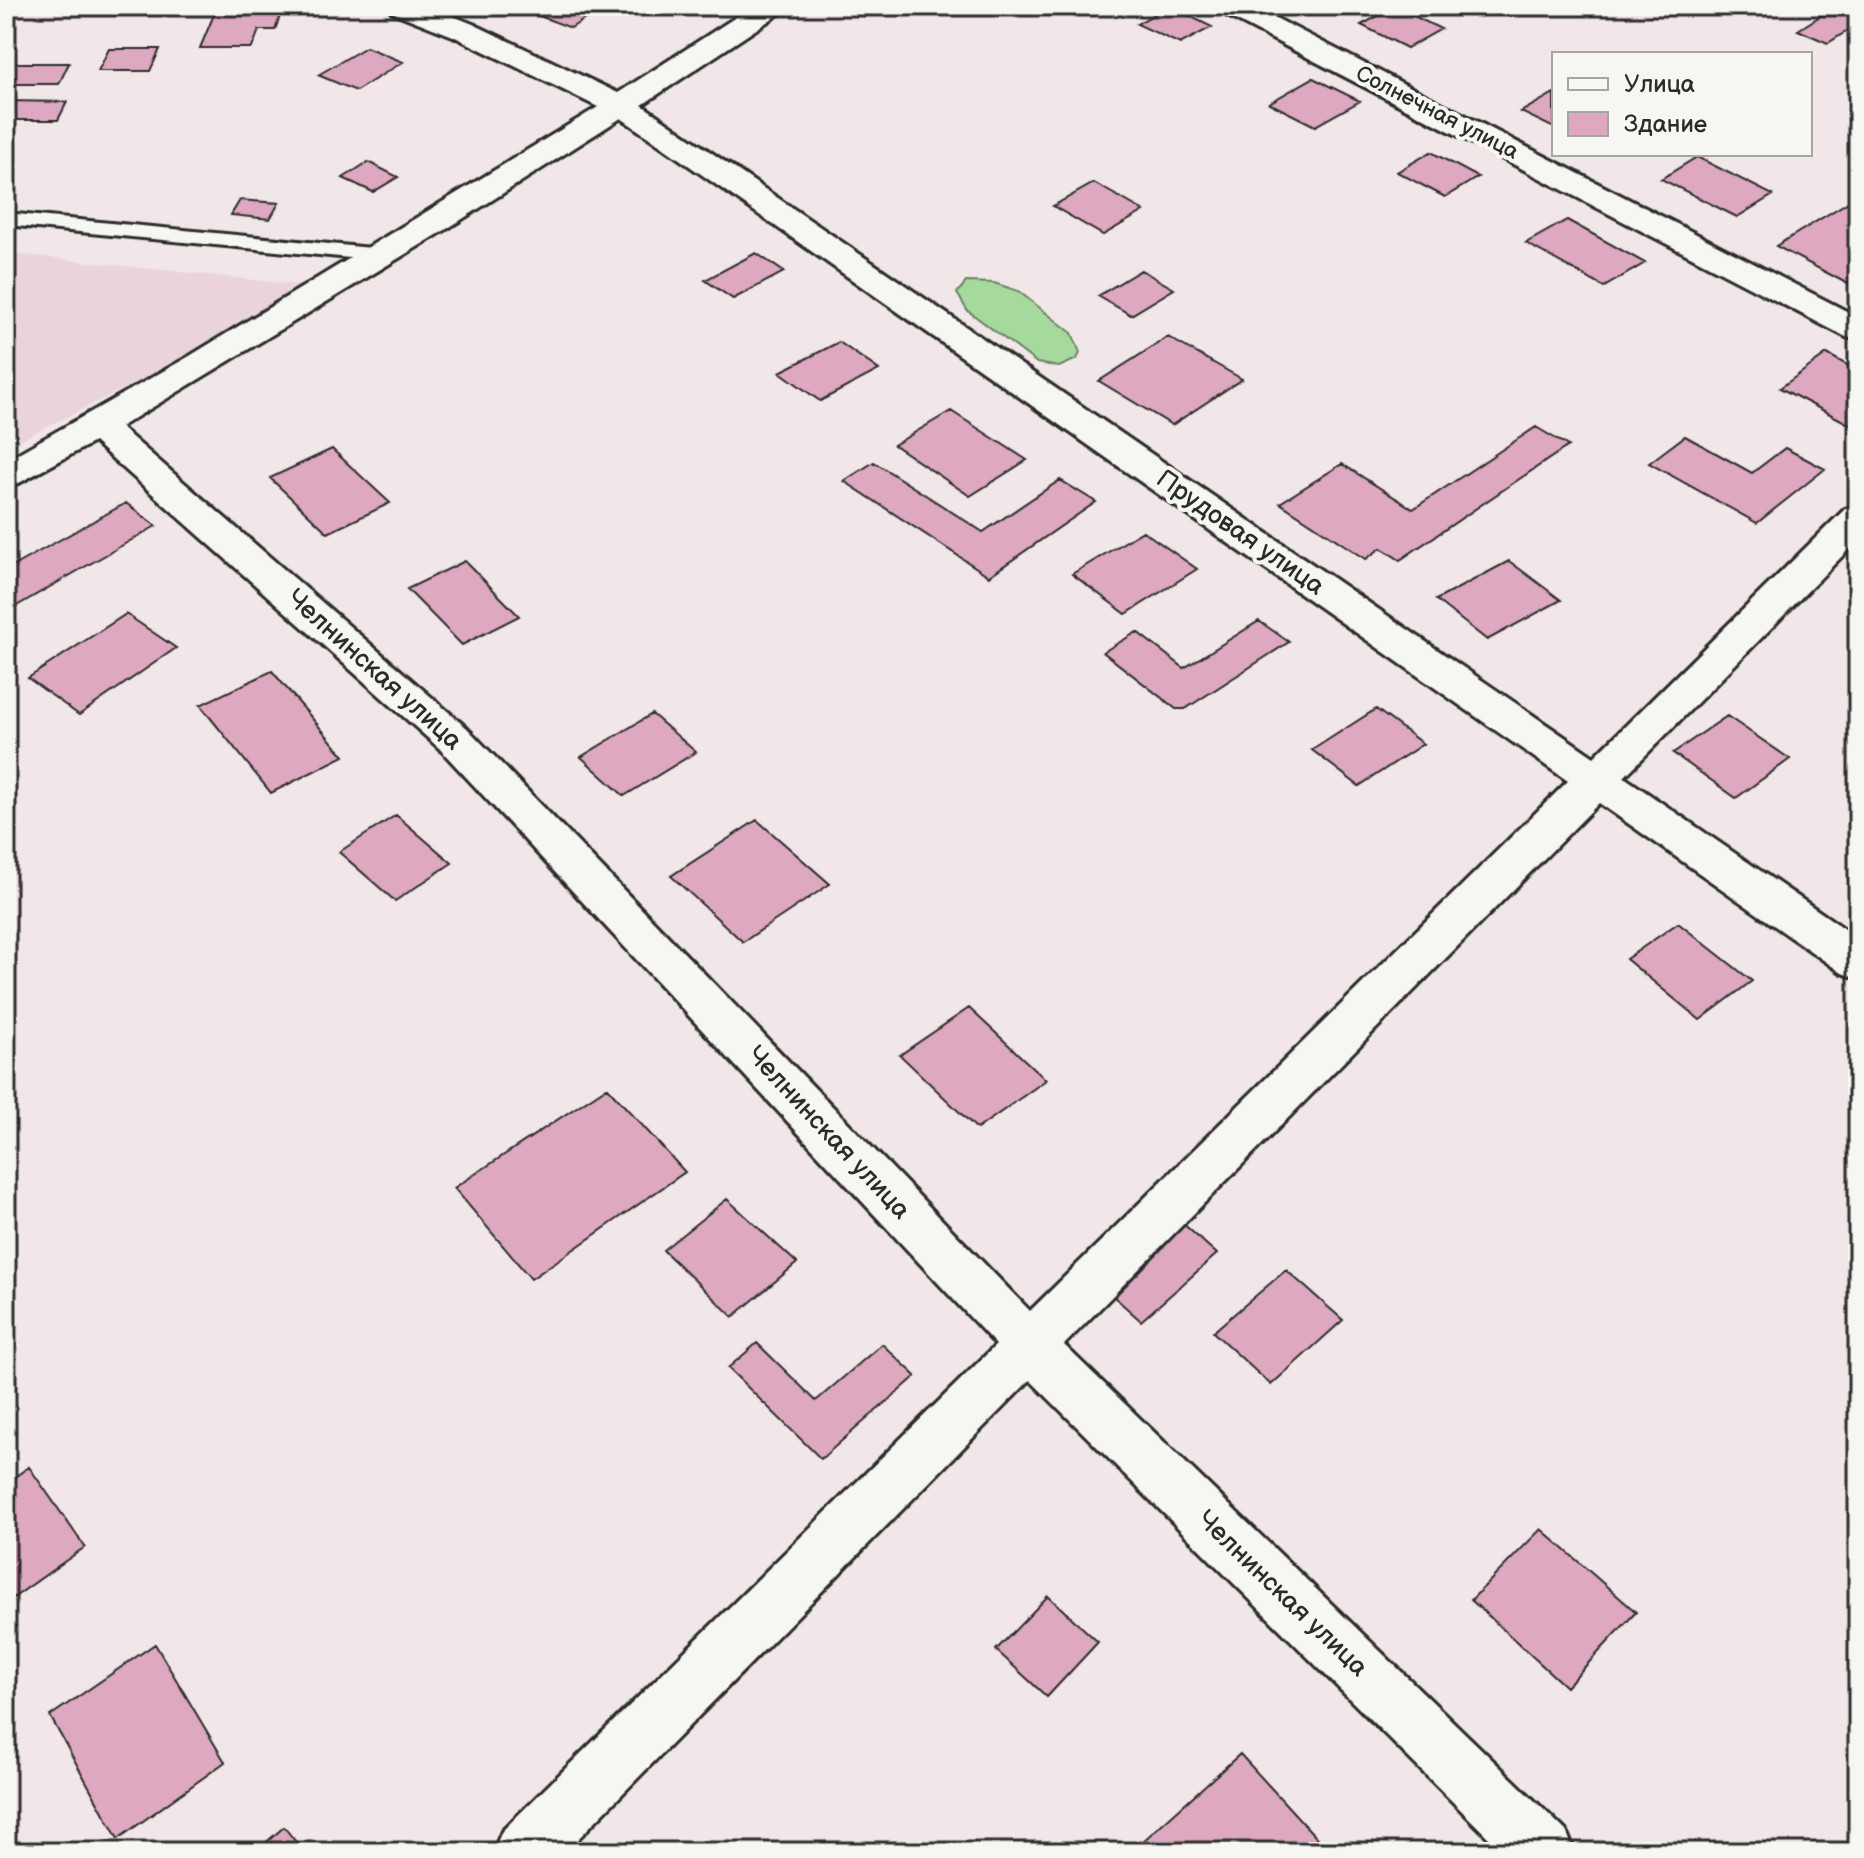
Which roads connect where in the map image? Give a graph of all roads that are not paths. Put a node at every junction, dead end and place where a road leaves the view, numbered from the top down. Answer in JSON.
{"nodes":[{"id":1,"x":402,"y":6,"type":"edge"},
{"id":2,"x":772,"y":6,"type":"edge"},
{"id":3,"x":1230,"y":6,"type":"edge"},
{"id":4,"x":622,"y":106,"type":"junction"},
{"id":5,"x":6,"y":219,"type":"edge"},
{"id":6,"x":382,"y":255,"type":"junction"},
{"id":7,"x":1858,"y":330,"type":"edge"},
{"id":8,"x":98,"y":427,"type":"junction"},
{"id":9,"x":6,"y":475,"type":"edge"},
{"id":10,"x":1858,"y":518,"type":"edge"},
{"id":11,"x":1597,"y":782,"type":"junction"},
{"id":12,"x":1858,"y":961,"type":"edge"},
{"id":13,"x":1028,"y":1344,"type":"junction"},
{"id":14,"x":523,"y":1852,"type":"edge"},
{"id":15,"x":1545,"y":1852,"type":"edge"}],
"edges":[{"from":1,"to":4,"type":"street","name":"Прудовая улица"},
{"from":2,"to":4,"type":"street"},
{"from":3,"to":7,"type":"street","name":"Солнечная улица"},
{"from":4,"to":6,"type":"street"},
{"from":4,"to":11,"type":"street","name":"Прудовая улица"},
{"from":5,"to":6,"type":"lane"},
{"from":6,"to":8,"type":"street"},
{"from":8,"to":9,"type":"street"},
{"from":8,"to":13,"type":"street","name":"Челнинская улица"},
{"from":10,"to":11,"type":"street"},
{"from":11,"to":12,"type":"street","name":"Прудовая улица"},
{"from":11,"to":13,"type":"street"},
{"from":13,"to":14,"type":"street"},
{"from":13,"to":15,"type":"street","name":"Челнинская улица"}]}
